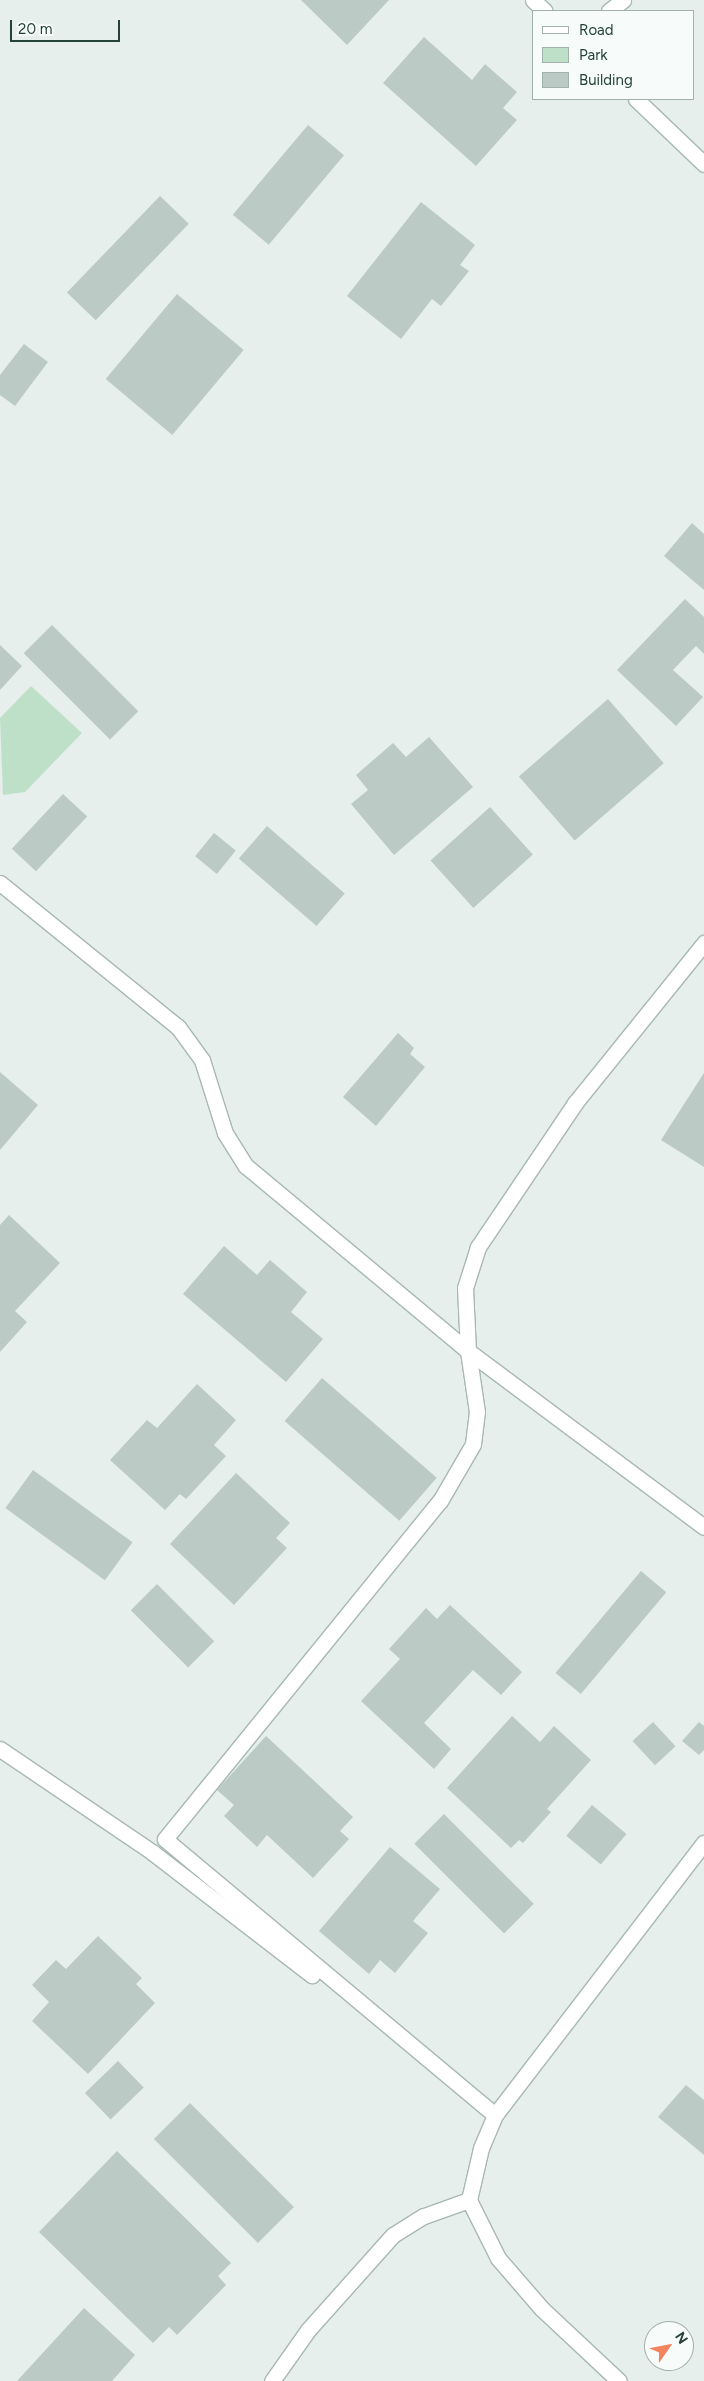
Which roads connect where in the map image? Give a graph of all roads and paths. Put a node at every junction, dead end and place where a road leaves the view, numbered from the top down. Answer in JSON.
{"nodes":[{"id":1,"x":533,"y":0,"type":"edge"},
{"id":2,"x":623,"y":0,"type":"edge"},
{"id":3,"x":544,"y":10,"type":"edge"},
{"id":4,"x":610,"y":10,"type":"edge"},
{"id":5,"x":637,"y":100,"type":"edge"},
{"id":6,"x":704,"y":164,"type":"edge"},
{"id":7,"x":0,"y":883,"type":"edge"},
{"id":8,"x":704,"y":943,"type":"edge"},
{"id":9,"x":468,"y":1351,"type":"junction"},
{"id":10,"x":704,"y":1527,"type":"edge"},
{"id":11,"x":0,"y":1748,"type":"edge"},
{"id":12,"x":704,"y":1843,"type":"edge"},
{"id":13,"x":496,"y":2115,"type":"junction"},
{"id":14,"x":470,"y":2200,"type":"junction"},
{"id":15,"x":272,"y":2381,"type":"edge"},
{"id":16,"x":619,"y":2381,"type":"edge"}],
"edges":[{"from":1,"to":3,"type":"street"},
{"from":2,"to":4,"type":"street"},
{"from":5,"to":6,"type":"street"},
{"from":7,"to":9,"type":"street"},
{"from":8,"to":9,"type":"street"},
{"from":9,"to":10,"type":"street"},
{"from":9,"to":13,"type":"street"},
{"from":11,"to":13,"type":"street"},
{"from":12,"to":13,"type":"street"},
{"from":13,"to":14,"type":"street"},
{"from":14,"to":15,"type":"street"},
{"from":14,"to":16,"type":"street"}]}
